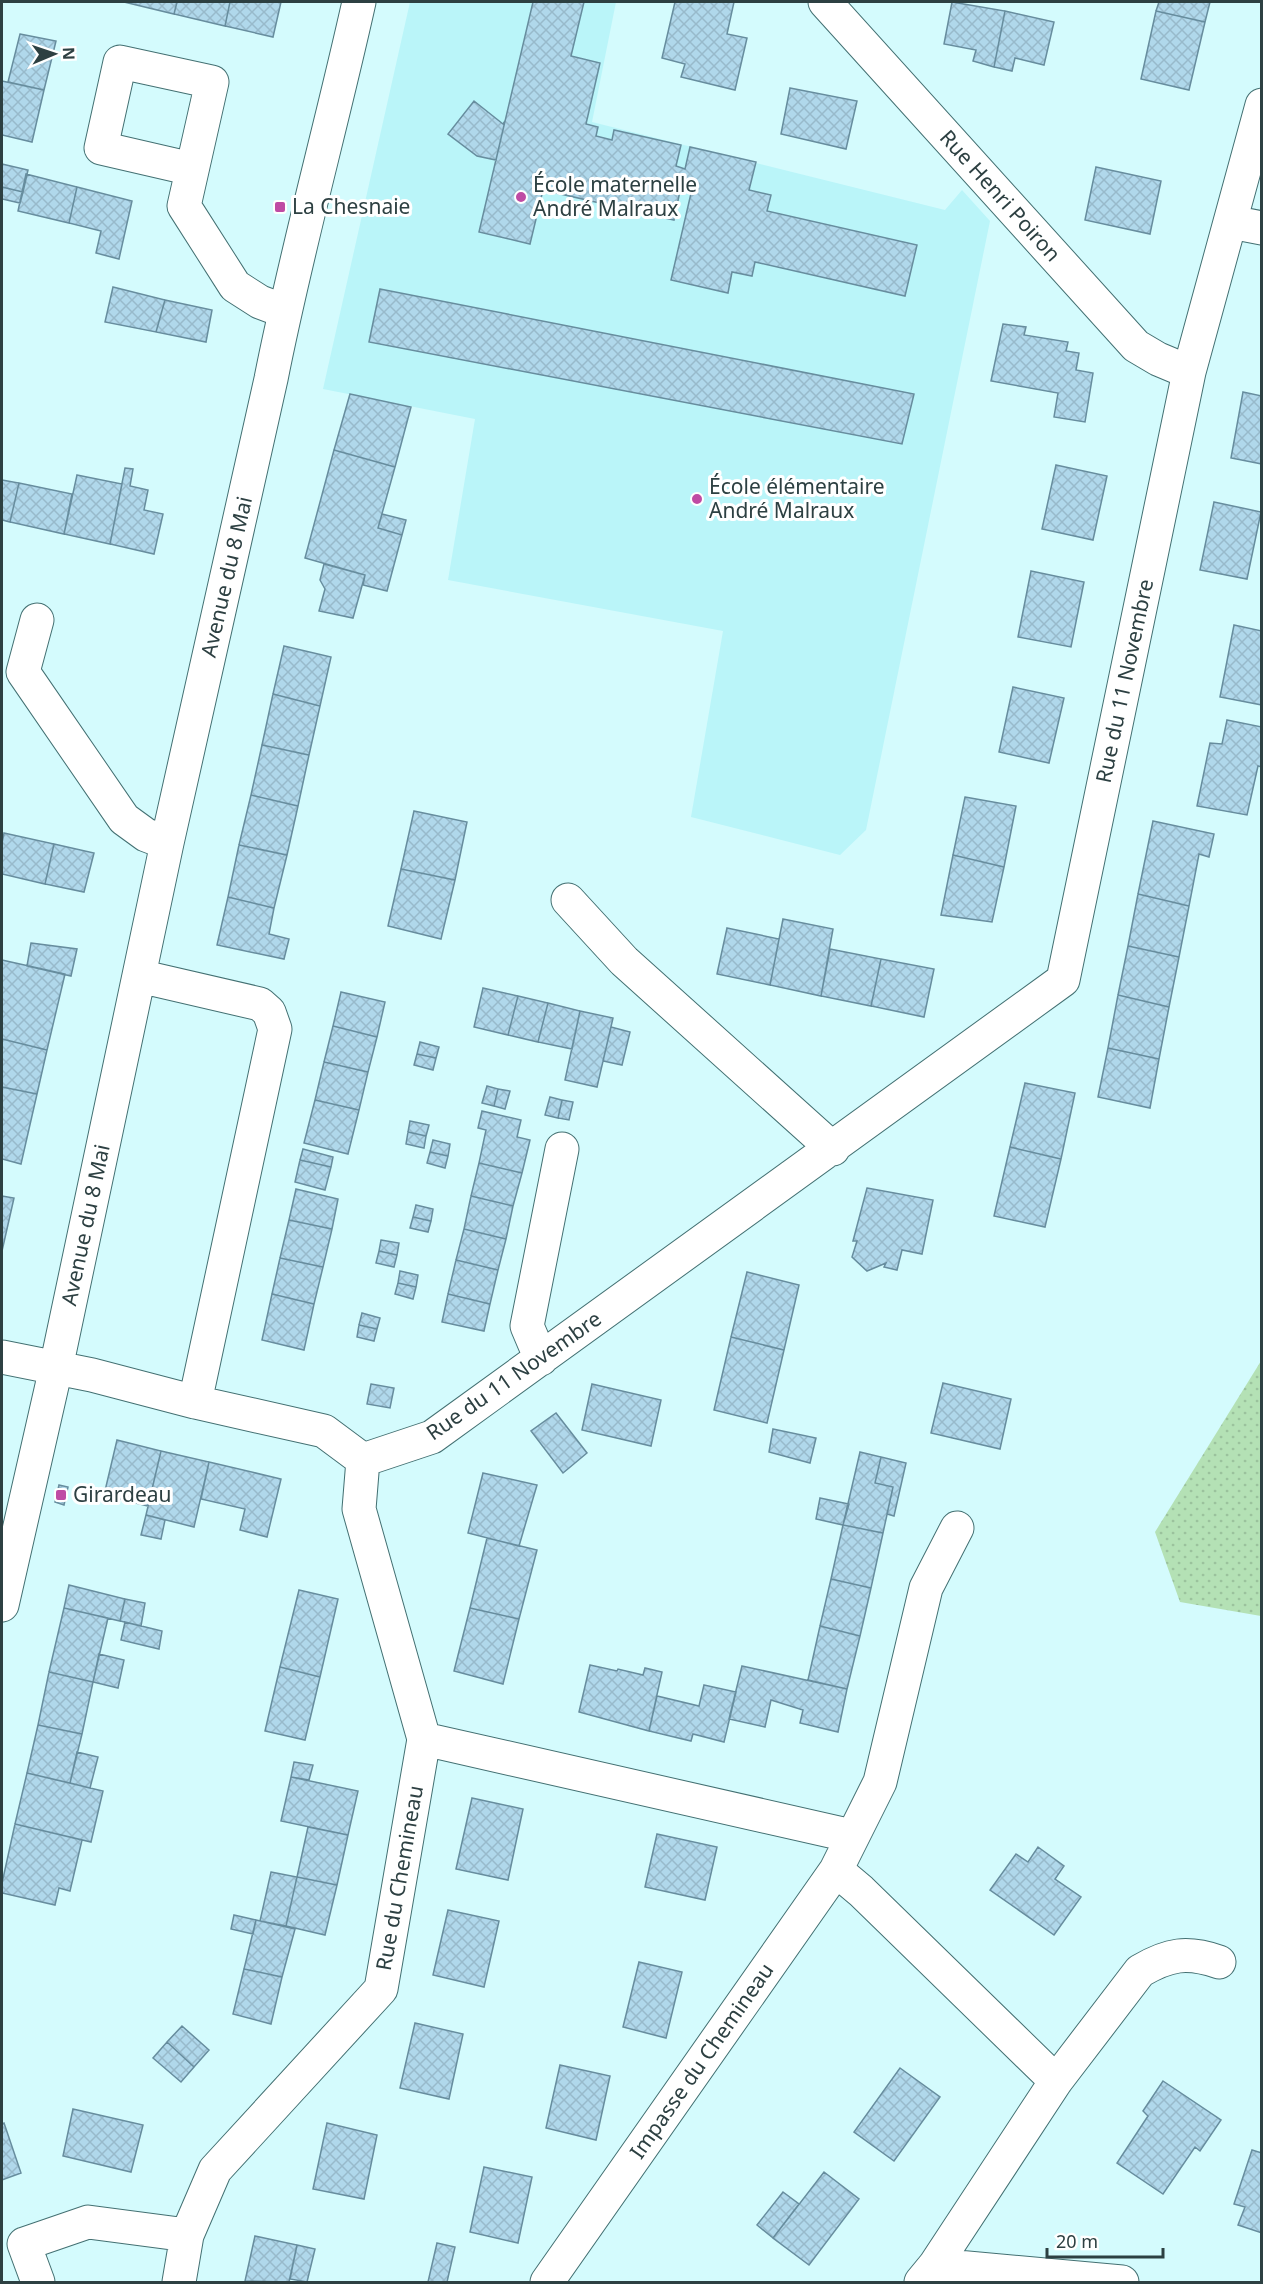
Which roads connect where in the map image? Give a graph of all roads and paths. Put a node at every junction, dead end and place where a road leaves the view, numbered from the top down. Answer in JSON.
{"nodes":[{"id":1,"x":359,"y":2,"type":"edge"},
{"id":2,"x":825,"y":2,"type":"edge"},
{"id":3,"x":1261,"y":108,"type":"edge"},
{"id":4,"x":192,"y":169,"type":"dead end"},
{"id":5,"x":1246,"y":225,"type":"edge"},
{"id":6,"x":284,"y":311,"type":"junction"},
{"id":7,"x":1189,"y":372,"type":"junction"},
{"id":8,"x":38,"y":620,"type":"dead end"},
{"id":9,"x":167,"y":843,"type":"junction"},
{"id":10,"x":568,"y":900,"type":"dead end"},
{"id":11,"x":139,"y":976,"type":"junction"},
{"id":12,"x":562,"y":1149,"type":"dead end"},
{"id":13,"x":833,"y":1149,"type":"junction"},
{"id":14,"x":2,"y":1357,"type":"edge"},
{"id":15,"x":541,"y":1359,"type":"junction"},
{"id":16,"x":56,"y":1368,"type":"junction"},
{"id":17,"x":195,"y":1402,"type":"junction"},
{"id":18,"x":363,"y":1460,"type":"junction"},
{"id":19,"x":957,"y":1528,"type":"dead end"},
{"id":20,"x":2,"y":1605,"type":"edge"},
{"id":21,"x":424,"y":1739,"type":"junction"},
{"id":22,"x":852,"y":1836,"type":"junction"},
{"id":23,"x":836,"y":1870,"type":"junction"},
{"id":24,"x":1219,"y":1962,"type":"dead end"},
{"id":25,"x":1056,"y":2081,"type":"junction"},
{"id":26,"x":187,"y":2235,"type":"junction"},
{"id":27,"x":928,"y":2274,"type":"edge"},
{"id":28,"x":38,"y":2283,"type":"edge"},
{"id":29,"x":179,"y":2283,"type":"edge"},
{"id":30,"x":547,"y":2283,"type":"edge"},
{"id":31,"x":1122,"y":2283,"type":"edge"}],
"edges":[{"from":1,"to":6,"type":"street","name":"Avenue du 8 Mai"},
{"from":2,"to":7,"type":"street","name":"Rue Henri Poiron"},
{"from":3,"to":5,"type":"street","name":"Rue du 11 Novembre"},
{"from":4,"to":6,"type":"street"},
{"from":5,"to":7,"type":"street","name":"Rue du 11 Novembre"},
{"from":6,"to":9,"type":"street","name":"Avenue du 8 Mai"},
{"from":7,"to":13,"type":"street","name":"Rue du 11 Novembre"},
{"from":8,"to":9,"type":"street"},
{"from":9,"to":11,"type":"street","name":"Avenue du 8 Mai"},
{"from":10,"to":13,"type":"street"},
{"from":11,"to":16,"type":"street","name":"Avenue du 8 Mai"},
{"from":11,"to":17,"type":"street"},
{"from":12,"to":15,"type":"street"},
{"from":13,"to":15,"type":"street","name":"Rue du 11 Novembre"},
{"from":14,"to":16,"type":"street"},
{"from":15,"to":18,"type":"street","name":"Rue du 11 Novembre"},
{"from":16,"to":17,"type":"street"},
{"from":16,"to":20,"type":"street","name":"Avenue du 8 Mai"},
{"from":17,"to":18,"type":"street"},
{"from":18,"to":21,"type":"street","name":"Rue du Chemineau"},
{"from":19,"to":22,"type":"street","name":"Impasse du Chemineau"},
{"from":21,"to":22,"type":"street"},
{"from":21,"to":26,"type":"street","name":"Rue du Chemineau"},
{"from":22,"to":23,"type":"street","name":"Impasse du Chemineau"},
{"from":23,"to":25,"type":"street"},
{"from":23,"to":30,"type":"street","name":"Impasse du Chemineau"},
{"from":24,"to":25,"type":"street"},
{"from":25,"to":27,"type":"street"},
{"from":26,"to":28,"type":"street"},
{"from":26,"to":29,"type":"street","name":"Rue du Chemineau"},
{"from":27,"to":31,"type":"street"}]}
